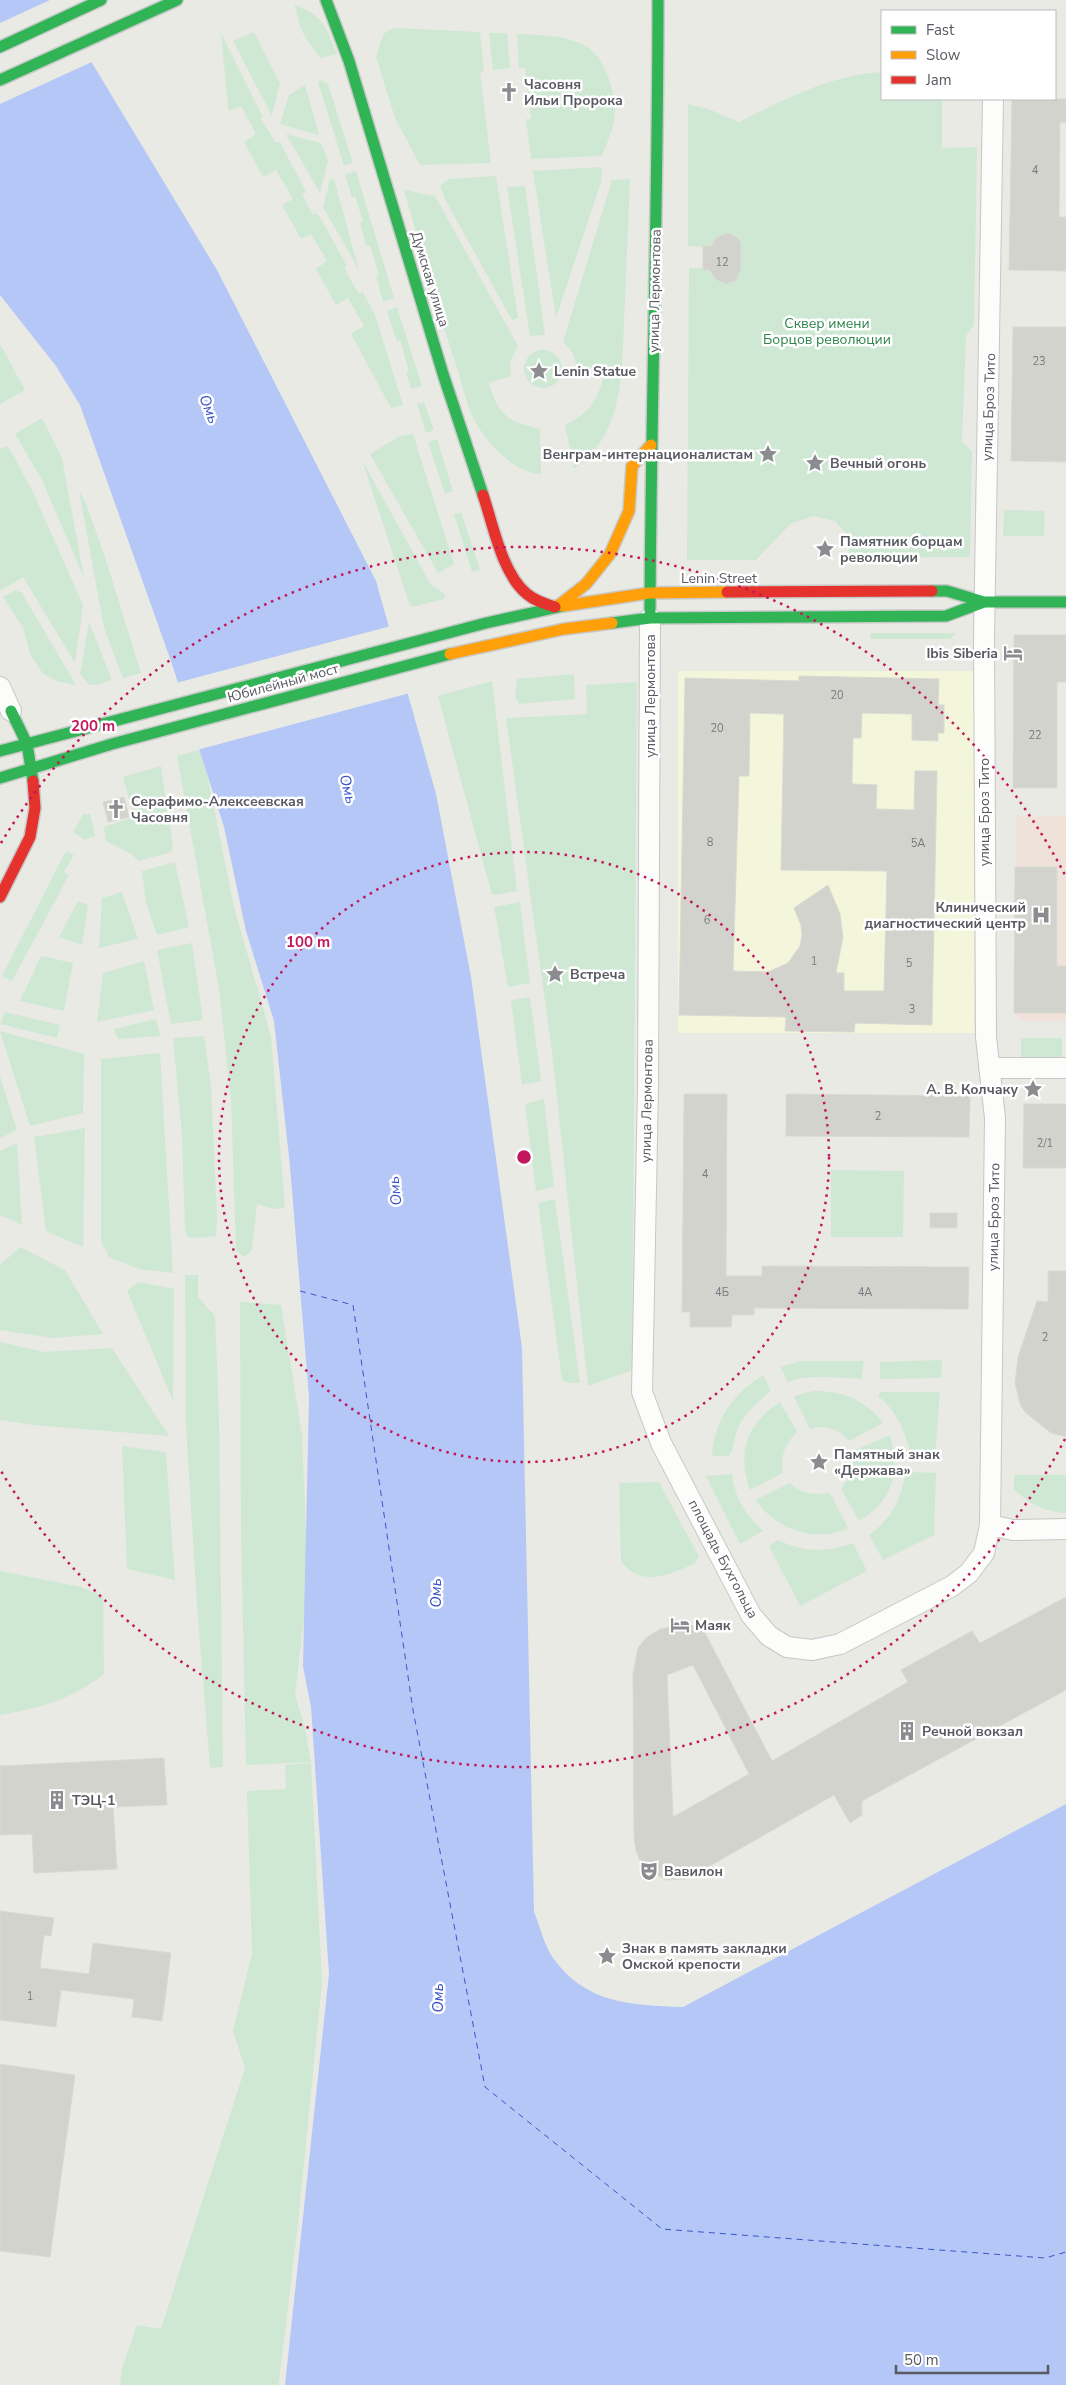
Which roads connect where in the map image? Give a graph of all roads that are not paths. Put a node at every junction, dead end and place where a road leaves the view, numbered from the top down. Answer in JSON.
{"nodes":[{"id":1,"x":101,"y":0,"type":"edge"},
{"id":2,"x":177,"y":0,"type":"edge"},
{"id":3,"x":326,"y":0,"type":"edge"},
{"id":4,"x":658,"y":0,"type":"edge"},
{"id":5,"x":0,"y":47,"type":"edge"},
{"id":6,"x":0,"y":80,"type":"edge"},
{"id":7,"x":993,"y":100,"type":"edge"},
{"id":8,"x":651,"y":444,"type":"junction"},
{"id":9,"x":507,"y":566,"type":"junction"},
{"id":10,"x":507,"y":593,"type":"dead end"},
{"id":11,"x":649,"y":593,"type":"junction"},
{"id":12,"x":984,"y":602,"type":"junction"},
{"id":13,"x":1066,"y":602,"type":"edge"},
{"id":14,"x":555,"y":607,"type":"junction"},
{"id":15,"x":499,"y":610,"type":"dead end"},
{"id":16,"x":650,"y":618,"type":"junction"},
{"id":17,"x":486,"y":623,"type":"junction"},
{"id":18,"x":456,"y":631,"type":"joint"},
{"id":19,"x":461,"y":651,"type":"joint"},
{"id":20,"x":0,"y":687,"type":"edge"},
{"id":21,"x":11,"y":711,"type":"joint"},
{"id":22,"x":27,"y":744,"type":"junction"},
{"id":23,"x":0,"y":751,"type":"edge"},
{"id":24,"x":32,"y":769,"type":"junction"},
{"id":25,"x":0,"y":778,"type":"edge"},
{"id":26,"x":0,"y":897,"type":"edge"},
{"id":27,"x":989,"y":1068,"type":"junction"},
{"id":28,"x":1066,"y":1068,"type":"edge"},
{"id":29,"x":642,"y":1392,"type":"joint"},
{"id":30,"x":990,"y":1525,"type":"junction"},
{"id":31,"x":1066,"y":1530,"type":"edge"}],
"edges":[{"from":1,"to":5,"type":"main road"},
{"from":2,"to":6,"type":"main road"},
{"from":3,"to":9,"type":"main road","name":"Думская улица"},
{"from":4,"to":8,"type":"main road","name":"улица Лермонтова"},
{"from":7,"to":12,"type":"street","name":"улица Броз Тито"},
{"from":8,"to":11,"type":"main road","name":"улица Лермонтова"},
{"from":8,"to":14,"type":"main road"},
{"from":9,"to":10,"type":"main road"},
{"from":9,"to":14,"type":"main road"},
{"from":11,"to":12,"type":"main road","name":"Lenin Street"},
{"from":11,"to":14,"type":"main road","name":"Lenin Street"},
{"from":11,"to":16,"type":"main road","name":"улица Лермонтова"},
{"from":12,"to":13,"type":"main road","name":"Lenin Street"},
{"from":12,"to":16,"type":"main road","name":"Lenin Street"},
{"from":12,"to":27,"type":"street","name":"улица Броз Тито"},
{"from":14,"to":17,"type":"main road","name":"Lenin Street"},
{"from":15,"to":17,"type":"main road"},
{"from":16,"to":19,"type":"main road","name":"Lenin Street"},
{"from":16,"to":29,"type":"street","name":"улица Лермонтова"},
{"from":17,"to":18,"type":"main road","name":"Lenin Street"},
{"from":18,"to":22,"type":"main road","name":"Юбилейный мост"},
{"from":19,"to":24,"type":"main road","name":"Юбилейный мост"},
{"from":20,"to":21,"type":"street"},
{"from":21,"to":22,"type":"main road"},
{"from":22,"to":23,"type":"main road"},
{"from":22,"to":24,"type":"main road"},
{"from":24,"to":25,"type":"main road"},
{"from":24,"to":26,"type":"main road"},
{"from":27,"to":28,"type":"street"},
{"from":27,"to":30,"type":"street","name":"улица Броз Тито"},
{"from":29,"to":30,"type":"street","name":"площадь Бухгольца"},
{"from":30,"to":31,"type":"street"}]}
